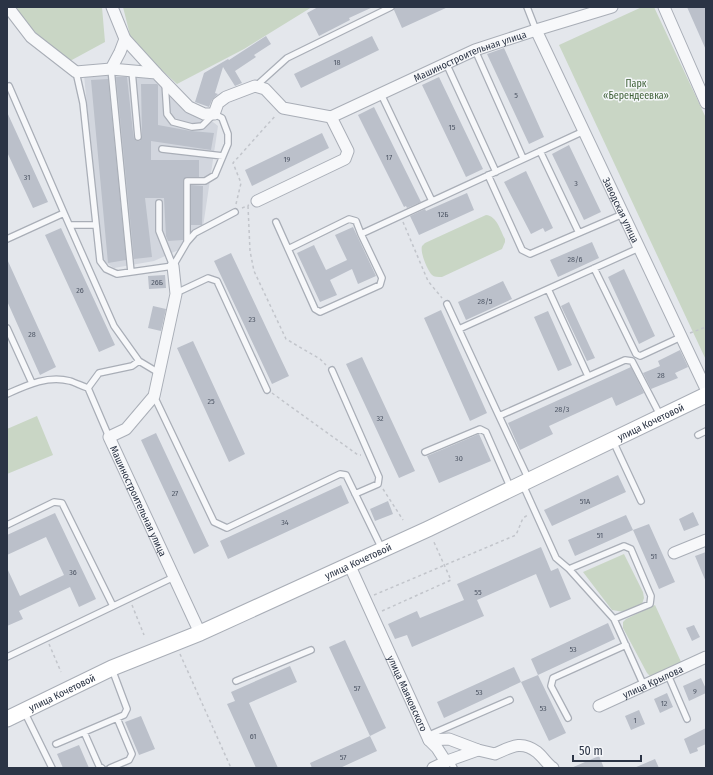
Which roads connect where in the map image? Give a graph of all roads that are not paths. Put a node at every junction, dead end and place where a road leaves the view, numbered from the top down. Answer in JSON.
{"nodes":[{"id":1,"x":8,"y":7,"type":"edge"},
{"id":2,"x":112,"y":7,"type":"edge"},
{"id":3,"x":391,"y":7,"type":"edge"},
{"id":4,"x":527,"y":7,"type":"edge"},
{"id":5,"x":612,"y":7,"type":"edge"},
{"id":6,"x":664,"y":7,"type":"edge"},
{"id":7,"x":536,"y":30,"type":"junction"},
{"id":8,"x":125,"y":39,"type":"junction"},
{"id":9,"x":475,"y":50,"type":"junction"},
{"id":10,"x":446,"y":63,"type":"junction"},
{"id":11,"x":111,"y":69,"type":"junction"},
{"id":12,"x":132,"y":71,"type":"junction"},
{"id":13,"x":76,"y":72,"type":"junction"},
{"id":14,"x":156,"y":73,"type":"junction"},
{"id":15,"x":165,"y":81,"type":"junction"},
{"id":16,"x":9,"y":86,"type":"dead end"},
{"id":17,"x":255,"y":86,"type":"junction"},
{"id":18,"x":381,"y":94,"type":"junction"},
{"id":19,"x":706,"y":103,"type":"edge"},
{"id":20,"x":214,"y":114,"type":"junction"},
{"id":21,"x":331,"y":117,"type":"junction"},
{"id":22,"x":584,"y":130,"type":"junction"},
{"id":23,"x":138,"y":137,"type":"dead end"},
{"id":24,"x":162,"y":150,"type":"dead end"},
{"id":25,"x":540,"y":151,"type":"junction"},
{"id":26,"x":223,"y":156,"type":"junction"},
{"id":27,"x":524,"y":158,"type":"junction"},
{"id":28,"x":496,"y":172,"type":"junction"},
{"id":29,"x":488,"y":175,"type":"junction"},
{"id":30,"x":432,"y":201,"type":"junction"},
{"id":31,"x":159,"y":203,"type":"dead end"},
{"id":32,"x":252,"y":203,"type":"road end"},
{"id":33,"x":64,"y":212,"type":"junction"},
{"id":34,"x":234,"y":212,"type":"road end"},
{"id":35,"x":623,"y":214,"type":"junction"},
{"id":36,"x":276,"y":222,"type":"dead end"},
{"id":37,"x":70,"y":225,"type":"junction"},
{"id":38,"x":96,"y":225,"type":"junction"},
{"id":39,"x":579,"y":233,"type":"junction"},
{"id":40,"x":361,"y":234,"type":"junction"},
{"id":41,"x":7,"y":239,"type":"edge"},
{"id":42,"x":188,"y":242,"type":"junction"},
{"id":43,"x":639,"y":248,"type":"junction"},
{"id":44,"x":288,"y":249,"type":"junction"},
{"id":45,"x":173,"y":266,"type":"junction"},
{"id":46,"x":594,"y":268,"type":"junction"},
{"id":47,"x":131,"y":272,"type":"junction"},
{"id":48,"x":548,"y":289,"type":"junction"},
{"id":49,"x":176,"y":294,"type":"junction"},
{"id":50,"x":447,"y":304,"type":"road end"},
{"id":51,"x":7,"y":328,"type":"edge"},
{"id":52,"x":459,"y":329,"type":"junction"},
{"id":53,"x":681,"y":337,"type":"junction"},
{"id":54,"x":139,"y":361,"type":"junction"},
{"id":55,"x":332,"y":370,"type":"road end"},
{"id":56,"x":159,"y":373,"type":"junction"},
{"id":57,"x":588,"y":376,"type":"junction"},
{"id":58,"x":32,"y":383,"type":"junction"},
{"id":59,"x":88,"y":388,"type":"junction"},
{"id":60,"x":706,"y":389,"type":"edge"},
{"id":61,"x":267,"y":390,"type":"road end"},
{"id":62,"x":7,"y":394,"type":"edge"},
{"id":63,"x":706,"y":395,"type":"edge"},
{"id":64,"x":154,"y":396,"type":"junction"},
{"id":65,"x":499,"y":416,"type":"junction"},
{"id":66,"x":662,"y":418,"type":"junction"},
{"id":67,"x":706,"y":431,"type":"edge"},
{"id":68,"x":698,"y":435,"type":"dead end"},
{"id":69,"x":109,"y":437,"type":"junction"},
{"id":70,"x":613,"y":440,"type":"junction"},
{"id":71,"x":425,"y":452,"type":"dead end"},
{"id":72,"x":521,"y":484,"type":"junction"},
{"id":73,"x":356,"y":494,"type":"junction"},
{"id":74,"x":641,"y":501,"type":"dead end"},
{"id":75,"x":7,"y":525,"type":"edge"},
{"id":76,"x":706,"y":540,"type":"edge"},
{"id":77,"x":382,"y":550,"type":"junction"},
{"id":78,"x":674,"y":553,"type":"dead end"},
{"id":79,"x":349,"y":564,"type":"junction"},
{"id":80,"x":569,"y":569,"type":"junction"},
{"id":81,"x":174,"y":577,"type":"junction"},
{"id":82,"x":113,"y":606,"type":"junction"},
{"id":83,"x":614,"y":619,"type":"junction"},
{"id":84,"x":200,"y":633,"type":"junction"},
{"id":85,"x":626,"y":645,"type":"junction"},
{"id":86,"x":311,"y":650,"type":"dead end"},
{"id":87,"x":7,"y":657,"type":"edge"},
{"id":88,"x":706,"y":658,"type":"edge"},
{"id":89,"x":112,"y":668,"type":"junction"},
{"id":90,"x":668,"y":675,"type":"junction"},
{"id":91,"x":236,"y":681,"type":"dead end"},
{"id":92,"x":644,"y":686,"type":"junction"},
{"id":93,"x":510,"y":700,"type":"dead end"},
{"id":94,"x":599,"y":706,"type":"dead end"},
{"id":95,"x":24,"y":710,"type":"junction"},
{"id":96,"x":117,"y":718,"type":"junction"},
{"id":97,"x":568,"y":718,"type":"dead end"},
{"id":98,"x":7,"y":719,"type":"edge"},
{"id":99,"x":687,"y":719,"type":"dead end"},
{"id":100,"x":84,"y":732,"type":"junction"},
{"id":101,"x":428,"y":738,"type":"junction"},
{"id":102,"x":56,"y":744,"type":"dead end"},
{"id":103,"x":478,"y":750,"type":"junction"},
{"id":104,"x":450,"y":763,"type":"edge"},
{"id":105,"x":52,"y":768,"type":"edge"},
{"id":106,"x":102,"y":768,"type":"edge"},
{"id":107,"x":110,"y":768,"type":"edge"},
{"id":108,"x":433,"y":768,"type":"edge"},
{"id":109,"x":553,"y":768,"type":"edge"}],
"edges":[{"from":1,"to":13,"type":"street"},
{"from":2,"to":8,"type":"street"},
{"from":3,"to":17,"type":"lane"},
{"from":4,"to":7,"type":"lane"},
{"from":5,"to":7,"type":"street","name":"Машиностроительная улица"},
{"from":6,"to":19,"type":"street"},
{"from":7,"to":9,"type":"street","name":"Машиностроительная улица"},
{"from":7,"to":22,"type":"street","name":"Заводская улица"},
{"from":8,"to":11,"type":"street"},
{"from":8,"to":14,"type":"street"},
{"from":9,"to":10,"type":"street","name":"Машиностроительная улица"},
{"from":9,"to":27,"type":"lane"},
{"from":10,"to":18,"type":"street","name":"Машиностроительная улица"},
{"from":10,"to":28,"type":"lane"},
{"from":11,"to":12,"type":"street"},
{"from":11,"to":13,"type":"street"},
{"from":11,"to":47,"type":"lane"},
{"from":12,"to":14,"type":"street"},
{"from":12,"to":23,"type":"lane"},
{"from":13,"to":38,"type":"lane"},
{"from":14,"to":15,"type":"street"},
{"from":15,"to":20,"type":"street"},
{"from":15,"to":20,"type":"lane"},
{"from":16,"to":33,"type":"lane"},
{"from":17,"to":20,"type":"street"},
{"from":17,"to":21,"type":"street"},
{"from":18,"to":21,"type":"street","name":"Машиностроительная улица"},
{"from":18,"to":30,"type":"lane"},
{"from":20,"to":26,"type":"lane"},
{"from":21,"to":32,"type":"street"},
{"from":22,"to":25,"type":"lane"},
{"from":22,"to":35,"type":"street","name":"Заводская улица"},
{"from":24,"to":26,"type":"lane"},
{"from":25,"to":27,"type":"lane"},
{"from":25,"to":39,"type":"lane"},
{"from":26,"to":42,"type":"lane"},
{"from":27,"to":28,"type":"lane"},
{"from":28,"to":29,"type":"lane"},
{"from":29,"to":30,"type":"lane"},
{"from":29,"to":39,"type":"lane"},
{"from":30,"to":40,"type":"lane"},
{"from":31,"to":45,"type":"lane"},
{"from":33,"to":37,"type":"lane"},
{"from":33,"to":41,"type":"lane"},
{"from":34,"to":42,"type":"lane"},
{"from":35,"to":39,"type":"lane"},
{"from":35,"to":43,"type":"street","name":"Заводская улица"},
{"from":36,"to":44,"type":"lane"},
{"from":37,"to":38,"type":"lane"},
{"from":37,"to":54,"type":"lane"},
{"from":38,"to":47,"type":"lane"},
{"from":40,"to":44,"type":"lane"},
{"from":40,"to":44,"type":"lane"},
{"from":42,"to":45,"type":"lane"},
{"from":43,"to":46,"type":"lane"},
{"from":43,"to":53,"type":"street","name":"Заводская улица"},
{"from":45,"to":47,"type":"lane"},
{"from":45,"to":49,"type":"street","name":"Машиностроительная улица"},
{"from":46,"to":48,"type":"lane"},
{"from":46,"to":53,"type":"lane"},
{"from":48,"to":52,"type":"lane"},
{"from":48,"to":57,"type":"lane"},
{"from":49,"to":56,"type":"street","name":"Машиностроительная улица"},
{"from":49,"to":61,"type":"lane"},
{"from":50,"to":52,"type":"lane"},
{"from":51,"to":58,"type":"lane"},
{"from":52,"to":65,"type":"lane"},
{"from":53,"to":60,"type":"street","name":"Заводская улица"},
{"from":54,"to":56,"type":"lane"},
{"from":54,"to":59,"type":"lane"},
{"from":55,"to":73,"type":"lane"},
{"from":56,"to":64,"type":"street","name":"Машиностроительная улица"},
{"from":57,"to":65,"type":"lane"},
{"from":57,"to":66,"type":"lane"},
{"from":58,"to":59,"type":"lane"},
{"from":58,"to":62,"type":"lane"},
{"from":59,"to":69,"type":"lane"},
{"from":63,"to":66,"type":"main road","name":"улица Кочетовой"},
{"from":64,"to":69,"type":"street","name":"Машиностроительная улица"},
{"from":64,"to":73,"type":"lane"},
{"from":65,"to":72,"type":"lane"},
{"from":66,"to":70,"type":"main road","name":"улица Кочетовой"},
{"from":67,"to":68,"type":"lane"},
{"from":69,"to":81,"type":"street","name":"Машиностроительная улица"},
{"from":70,"to":72,"type":"main road","name":"улица Кочетовой"},
{"from":70,"to":74,"type":"lane"},
{"from":71,"to":72,"type":"lane"},
{"from":72,"to":77,"type":"main road","name":"улица Кочетовой"},
{"from":72,"to":80,"type":"lane"},
{"from":73,"to":77,"type":"lane"},
{"from":75,"to":82,"type":"lane"},
{"from":76,"to":78,"type":"street"},
{"from":77,"to":79,"type":"main road","name":"улица Кочетовой"},
{"from":79,"to":84,"type":"main road","name":"улица Кочетовой"},
{"from":79,"to":101,"type":"street","name":"улица Маяковского"},
{"from":80,"to":83,"type":"lane"},
{"from":80,"to":83,"type":"lane"},
{"from":81,"to":82,"type":"lane"},
{"from":81,"to":84,"type":"street","name":"Машиностроительная улица"},
{"from":82,"to":87,"type":"lane"},
{"from":83,"to":85,"type":"lane"},
{"from":84,"to":89,"type":"main road","name":"улица Кочетовой"},
{"from":85,"to":92,"type":"lane"},
{"from":85,"to":97,"type":"lane"},
{"from":86,"to":91,"type":"lane"},
{"from":88,"to":90,"type":"street","name":"улица Крылова"},
{"from":89,"to":95,"type":"main road","name":"улица Кочетовой"},
{"from":89,"to":96,"type":"lane"},
{"from":90,"to":92,"type":"street","name":"улица Крылова"},
{"from":90,"to":99,"type":"lane"},
{"from":92,"to":94,"type":"street","name":"улица Крылова"},
{"from":93,"to":101,"type":"lane"},
{"from":95,"to":98,"type":"main road","name":"улица Кочетовой"},
{"from":95,"to":105,"type":"lane"},
{"from":96,"to":100,"type":"lane"},
{"from":96,"to":107,"type":"lane"},
{"from":100,"to":102,"type":"lane"},
{"from":100,"to":106,"type":"lane"},
{"from":101,"to":103,"type":"street","name":"улица Маяковского"},
{"from":101,"to":104,"type":"street"},
{"from":103,"to":104,"type":"street"},
{"from":103,"to":109,"type":"street","name":"улица Маяковского"},
{"from":104,"to":108,"type":"street"}]}
